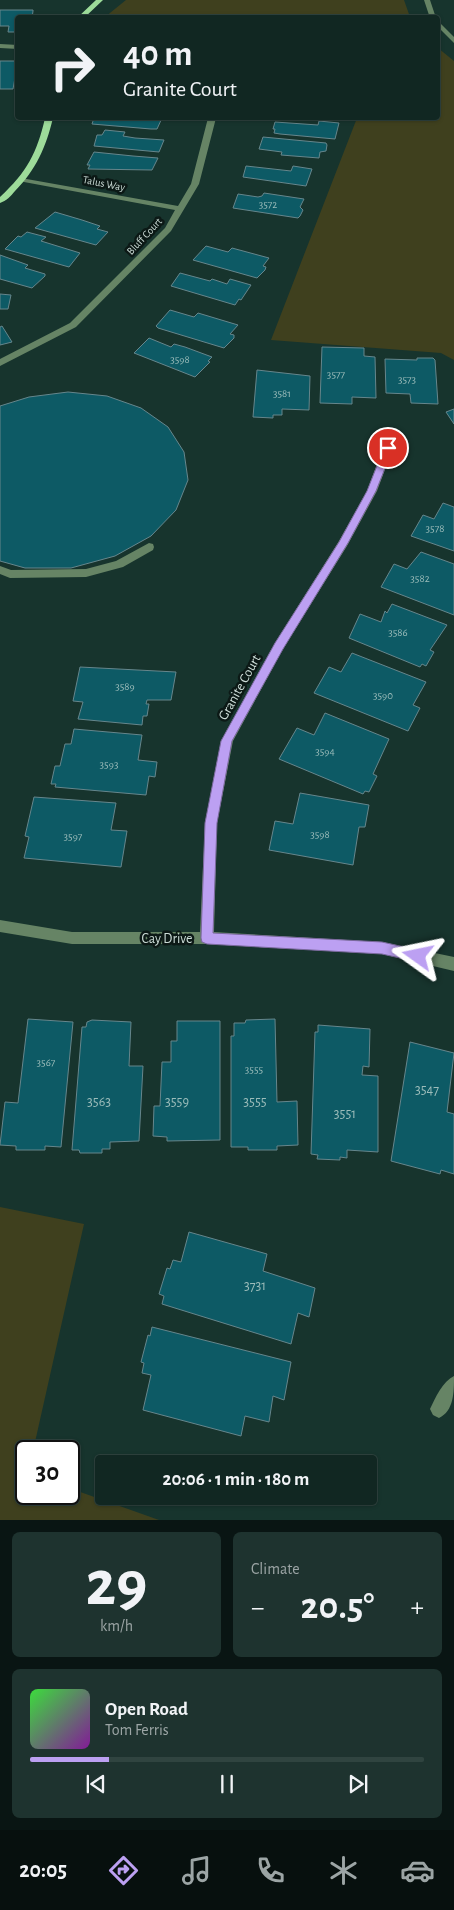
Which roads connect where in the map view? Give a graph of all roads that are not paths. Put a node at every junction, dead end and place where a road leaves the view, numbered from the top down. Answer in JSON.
{"nodes":[{"id":1,"x":100,"y":0,"type":"edge"},
{"id":2,"x":427,"y":0,"type":"edge"},
{"id":3,"x":83,"y":15,"type":"edge"},
{"id":4,"x":432,"y":15,"type":"edge"},
{"id":5,"x":440,"y":25,"type":"edge"},
{"id":6,"x":454,"y":41,"type":"edge"},
{"id":7,"x":0,"y":46,"type":"edge"},
{"id":8,"x":15,"y":47,"type":"edge"},
{"id":9,"x":49,"y":120,"type":"edge"},
{"id":10,"x":211,"y":120,"type":"edge"},
{"id":11,"x":24,"y":180,"type":"junction"},
{"id":12,"x":0,"y":201,"type":"edge"},
{"id":13,"x":181,"y":209,"type":"junction"},
{"id":14,"x":0,"y":362,"type":"edge"},
{"id":15,"x":388,"y":448,"type":"dead end"},
{"id":16,"x":149,"y":547,"type":"dead end"},
{"id":17,"x":0,"y":570,"type":"edge"},
{"id":18,"x":0,"y":926,"type":"edge"},
{"id":19,"x":207,"y":938,"type":"junction"},
{"id":20,"x":454,"y":964,"type":"edge"},
{"id":21,"x":454,"y":1385,"type":"edge"},
{"id":22,"x":439,"y":1409,"type":"dead end"}],
"edges":[{"from":1,"to":3,"type":"main road"},
{"from":2,"to":4,"type":"street"},
{"from":5,"to":6,"type":"street"},
{"from":7,"to":8,"type":"street"},
{"from":9,"to":11,"type":"main road"},
{"from":10,"to":13,"type":"street","name":"Bluff Court"},
{"from":11,"to":12,"type":"main road"},
{"from":11,"to":13,"type":"street","name":"Talus Way"},
{"from":13,"to":14,"type":"street","name":"Bluff Court"},
{"from":15,"to":19,"type":"street","name":"Granite Court"},
{"from":16,"to":17,"type":"street"},
{"from":18,"to":19,"type":"street","name":"Cay Drive"},
{"from":19,"to":20,"type":"street","name":"Cay Drive"},
{"from":21,"to":22,"type":"street"}]}
